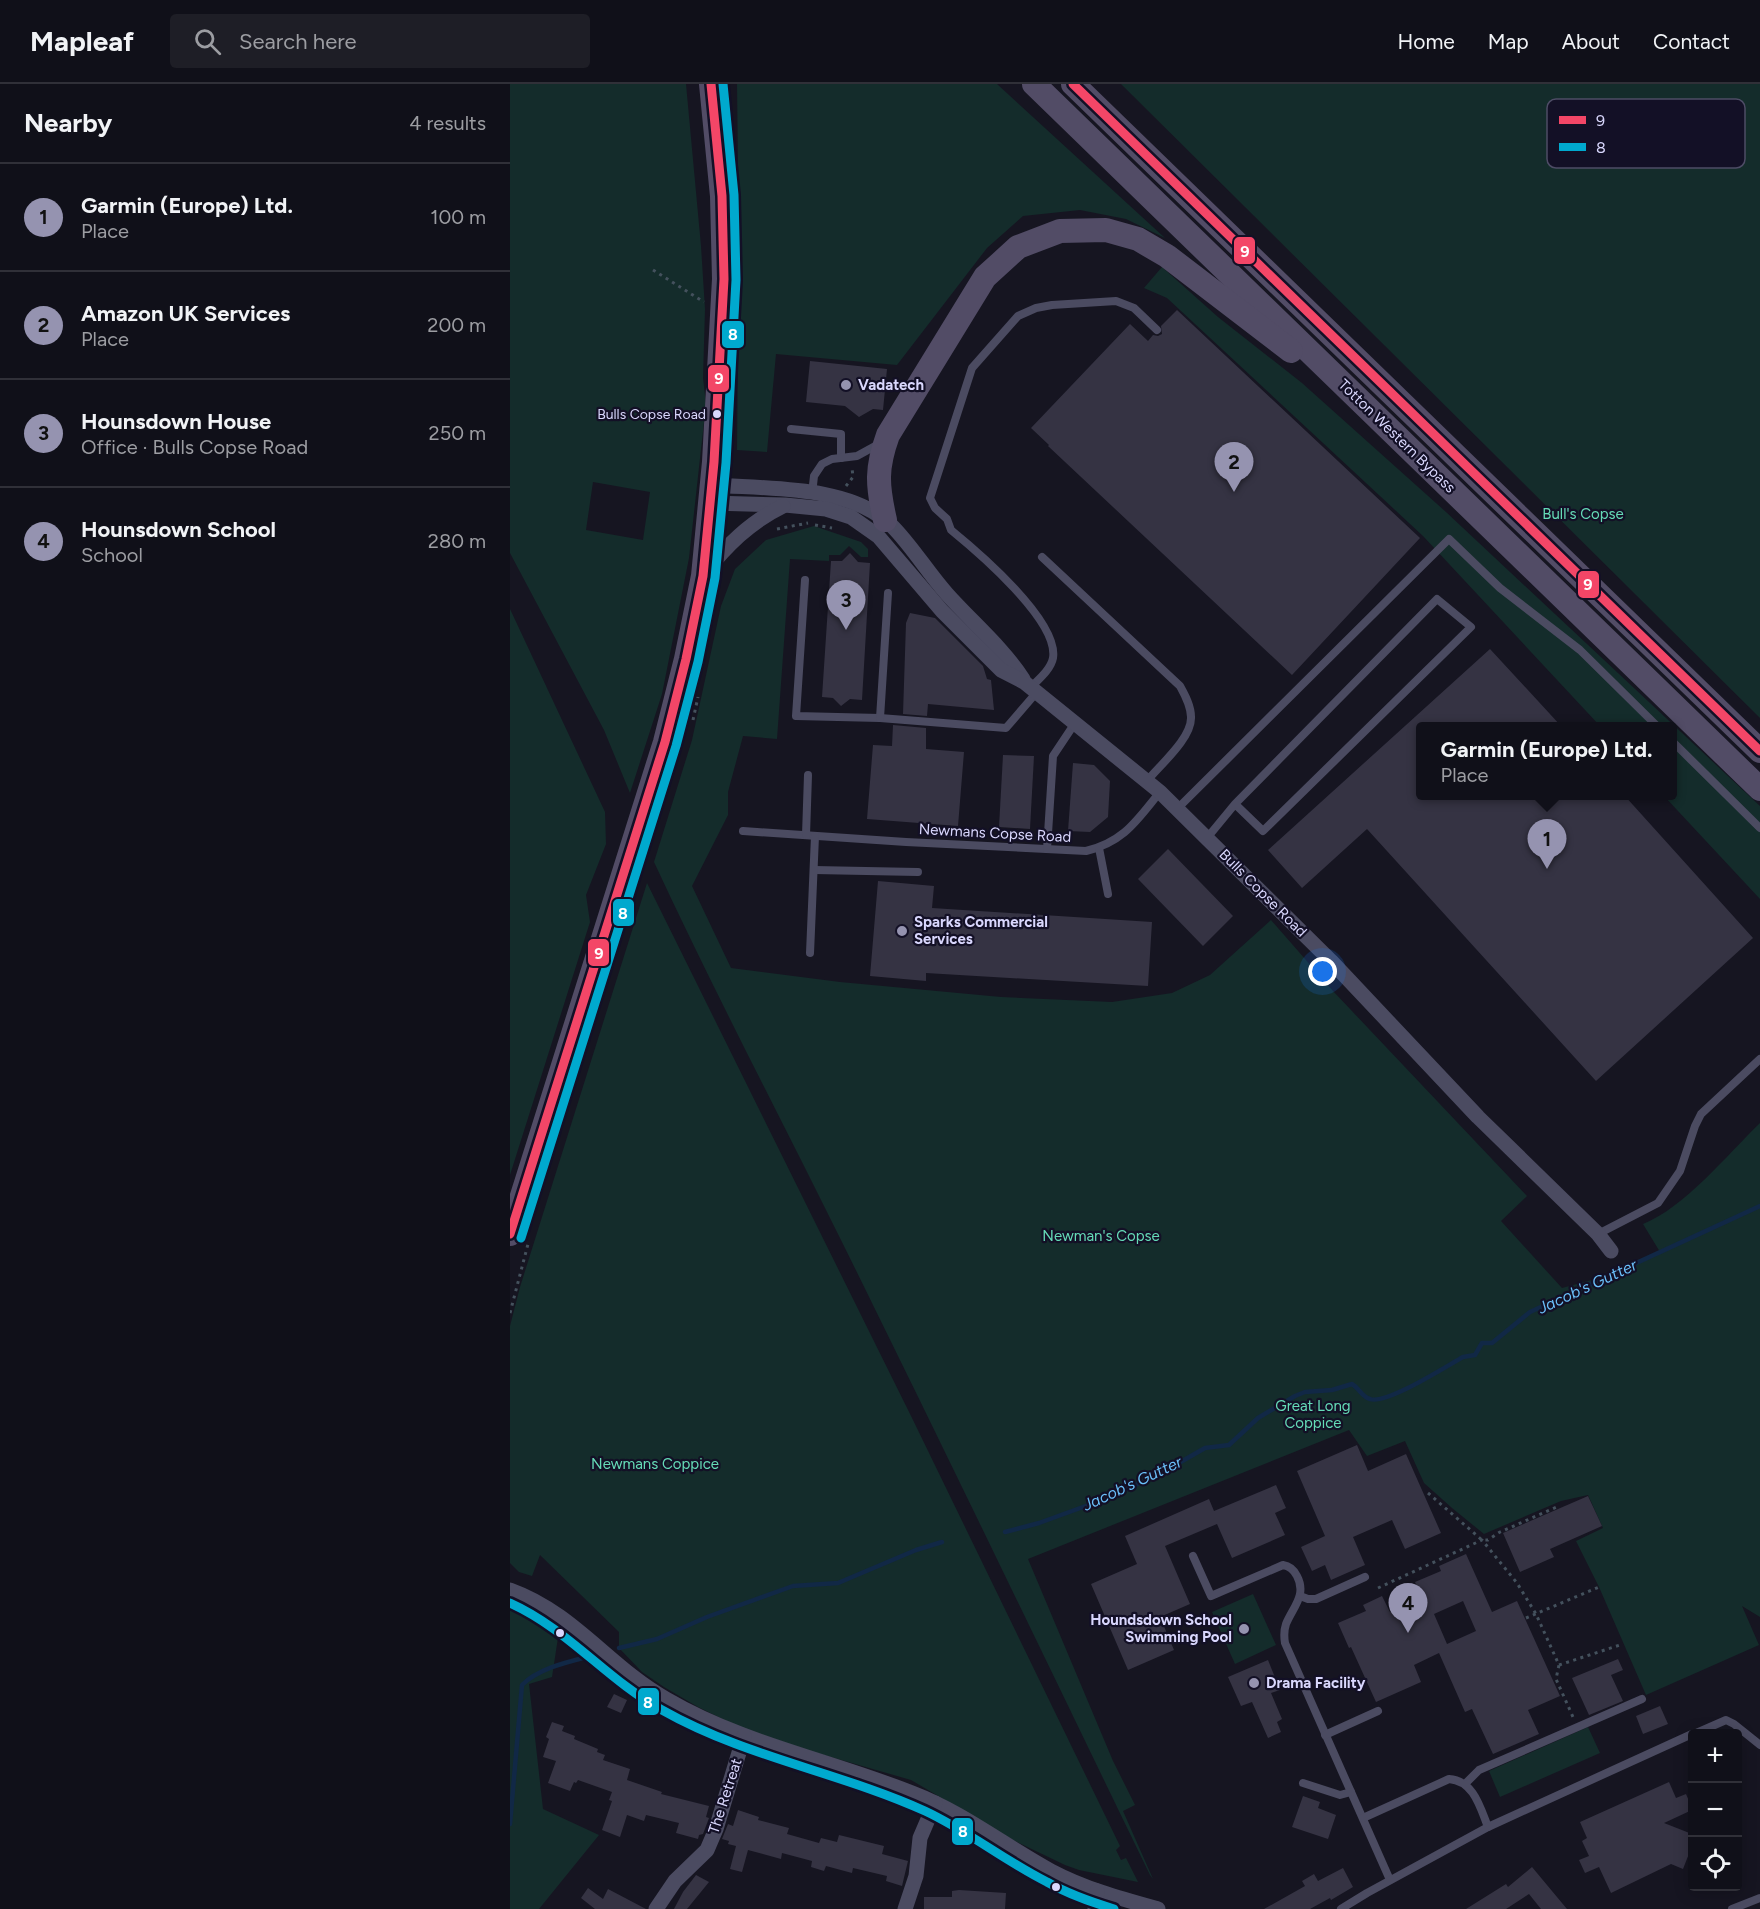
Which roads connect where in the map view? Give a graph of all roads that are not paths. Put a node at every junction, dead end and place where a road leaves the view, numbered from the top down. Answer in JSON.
{"nodes":[{"id":1,"x":711,"y":84,"type":"edge"},
{"id":2,"x":1034,"y":84,"type":"edge"},
{"id":3,"x":1073,"y":84,"type":"edge"},
{"id":4,"x":1157,"y":330,"type":"dead end"},
{"id":5,"x":1381,"y":420,"type":"junction"},
{"id":6,"x":791,"y":429,"type":"dead end"},
{"id":7,"x":888,"y":435,"type":"junction"},
{"id":8,"x":841,"y":458,"type":"junction"},
{"id":9,"x":712,"y":494,"type":"junction"},
{"id":10,"x":812,"y":500,"type":"junction"},
{"id":11,"x":785,"y":505,"type":"junction"},
{"id":12,"x":885,"y":520,"type":"junction"},
{"id":13,"x":1042,"y":557,"type":"dead end"},
{"id":14,"x":703,"y":576,"type":"junction"},
{"id":15,"x":806,"y":580,"type":"dead end"},
{"id":16,"x":888,"y":594,"type":"dead end"},
{"id":17,"x":1031,"y":687,"type":"junction"},
{"id":18,"x":880,"y":718,"type":"junction"},
{"id":19,"x":1653,"y":722,"type":"edge"},
{"id":20,"x":1075,"y":723,"type":"junction"},
{"id":21,"x":1677,"y":746,"type":"edge"},
{"id":22,"x":1760,"y":751,"type":"edge"},
{"id":23,"x":807,"y":775,"type":"dead end"},
{"id":24,"x":1147,"y":781,"type":"junction"},
{"id":25,"x":1760,"y":789,"type":"edge"},
{"id":26,"x":1160,"y":792,"type":"junction"},
{"id":27,"x":1235,"y":804,"type":"junction"},
{"id":28,"x":1177,"y":809,"type":"junction"},
{"id":29,"x":1760,"y":828,"type":"edge"},
{"id":30,"x":743,"y":831,"type":"dead end"},
{"id":31,"x":806,"y":835,"type":"junction"},
{"id":32,"x":815,"y":836,"type":"junction"},
{"id":33,"x":1207,"y":838,"type":"junction"},
{"id":34,"x":1099,"y":848,"type":"junction"},
{"id":35,"x":1047,"y":849,"type":"junction"},
{"id":36,"x":814,"y":870,"type":"junction"},
{"id":37,"x":918,"y":872,"type":"dead end"},
{"id":38,"x":1108,"y":894,"type":"dead end"},
{"id":39,"x":810,"y":953,"type":"dead end"},
{"id":40,"x":1760,"y":1059,"type":"edge"},
{"id":41,"x":1598,"y":1234,"type":"junction"},
{"id":42,"x":520,"y":1235,"type":"edge"},
{"id":43,"x":1611,"y":1251,"type":"dead end"},
{"id":44,"x":1193,"y":1556,"type":"dead end"},
{"id":45,"x":1365,"y":1578,"type":"dead end"},
{"id":46,"x":510,"y":1590,"type":"edge"},
{"id":47,"x":1300,"y":1596,"type":"junction"},
{"id":48,"x":1642,"y":1699,"type":"dead end"},
{"id":49,"x":1378,"y":1711,"type":"dead end"},
{"id":50,"x":1705,"y":1729,"type":"edge"},
{"id":51,"x":1740,"y":1729,"type":"edge"},
{"id":52,"x":1742,"y":1730,"type":"edge"},
{"id":53,"x":1326,"y":1735,"type":"junction"},
{"id":54,"x":744,"y":1736,"type":"junction"},
{"id":55,"x":1688,"y":1736,"type":"edge"},
{"id":56,"x":1760,"y":1745,"type":"edge"},
{"id":57,"x":1302,"y":1783,"type":"dead end"},
{"id":58,"x":1465,"y":1784,"type":"junction"},
{"id":59,"x":1351,"y":1792,"type":"junction"},
{"id":60,"x":935,"y":1803,"type":"junction"},
{"id":61,"x":1362,"y":1818,"type":"junction"},
{"id":62,"x":1488,"y":1827,"type":"junction"},
{"id":63,"x":1390,"y":1880,"type":"junction"},
{"id":64,"x":1097,"y":1891,"type":"junction"},
{"id":65,"x":1760,"y":1898,"type":"edge"},
{"id":66,"x":656,"y":1909,"type":"edge"},
{"id":67,"x":905,"y":1909,"type":"edge"},
{"id":68,"x":1095,"y":1909,"type":"edge"},
{"id":69,"x":1158,"y":1909,"type":"edge"},
{"id":70,"x":1341,"y":1909,"type":"edge"},
{"id":71,"x":1732,"y":1909,"type":"edge"}],
"edges":[{"from":1,"to":9,"type":"main road"},
{"from":2,"to":5,"type":"main road","name":"Totton Western Bypass"},
{"from":3,"to":22,"type":"main road","name":"Totton Western Bypass"},
{"from":4,"to":17,"type":"lane"},
{"from":5,"to":7,"type":"main road"},
{"from":5,"to":25,"type":"main road","name":"Totton Western Bypass"},
{"from":6,"to":8,"type":"lane"},
{"from":7,"to":8,"type":"lane"},
{"from":7,"to":12,"type":"main road"},
{"from":8,"to":10,"type":"lane"},
{"from":9,"to":10,"type":"street","name":"Bulls Copse Road"},
{"from":9,"to":11,"type":"street","name":"Bulls Copse Road"},
{"from":9,"to":14,"type":"main road"},
{"from":10,"to":11,"type":"street","name":"Bulls Copse Road"},
{"from":10,"to":12,"type":"street","name":"Bulls Copse Road"},
{"from":10,"to":17,"type":"street","name":"Bulls Copse Road"},
{"from":11,"to":14,"type":"street"},
{"from":12,"to":17,"type":"street","name":"Bulls Copse Road"},
{"from":13,"to":24,"type":"lane"},
{"from":14,"to":42,"type":"main road"},
{"from":15,"to":18,"type":"lane"},
{"from":16,"to":18,"type":"lane"},
{"from":17,"to":18,"type":"lane"},
{"from":17,"to":20,"type":"street","name":"Bulls Copse Road"},
{"from":19,"to":28,"type":"lane"},
{"from":20,"to":24,"type":"street","name":"Bulls Copse Road"},
{"from":20,"to":35,"type":"lane"},
{"from":21,"to":29,"type":"lane"},
{"from":23,"to":31,"type":"lane"},
{"from":24,"to":26,"type":"street","name":"Bulls Copse Road"},
{"from":26,"to":28,"type":"street","name":"Bulls Copse Road"},
{"from":26,"to":34,"type":"lane","name":"Newmans Copse Road"},
{"from":27,"to":27,"type":"lane"},
{"from":27,"to":33,"type":"lane"},
{"from":28,"to":33,"type":"street","name":"Bulls Copse Road"},
{"from":30,"to":31,"type":"lane","name":"Newmans Copse Road"},
{"from":31,"to":32,"type":"lane","name":"Newmans Copse Road"},
{"from":32,"to":35,"type":"lane","name":"Newmans Copse Road"},
{"from":32,"to":36,"type":"lane"},
{"from":33,"to":41,"type":"street","name":"Bulls Copse Road"},
{"from":34,"to":35,"type":"lane","name":"Newmans Copse Road"},
{"from":34,"to":38,"type":"lane"},
{"from":36,"to":37,"type":"lane"},
{"from":36,"to":39,"type":"lane"},
{"from":40,"to":41,"type":"lane"},
{"from":41,"to":43,"type":"street","name":"Bulls Copse Road"},
{"from":44,"to":47,"type":"lane"},
{"from":45,"to":47,"type":"lane"},
{"from":46,"to":54,"type":"street"},
{"from":47,"to":53,"type":"lane"},
{"from":48,"to":58,"type":"lane"},
{"from":49,"to":53,"type":"lane"},
{"from":50,"to":51,"type":"lane"},
{"from":52,"to":56,"type":"lane"},
{"from":53,"to":59,"type":"lane"},
{"from":54,"to":60,"type":"street"},
{"from":54,"to":66,"type":"street","name":"The Retreat"},
{"from":55,"to":62,"type":"lane"},
{"from":57,"to":59,"type":"lane"},
{"from":58,"to":61,"type":"lane"},
{"from":58,"to":62,"type":"lane"},
{"from":59,"to":61,"type":"lane"},
{"from":60,"to":64,"type":"street"},
{"from":60,"to":67,"type":"street"},
{"from":61,"to":63,"type":"lane"},
{"from":62,"to":63,"type":"lane"},
{"from":63,"to":70,"type":"lane"},
{"from":64,"to":68,"type":"street"},
{"from":64,"to":69,"type":"street"},
{"from":65,"to":71,"type":"lane"}]}
